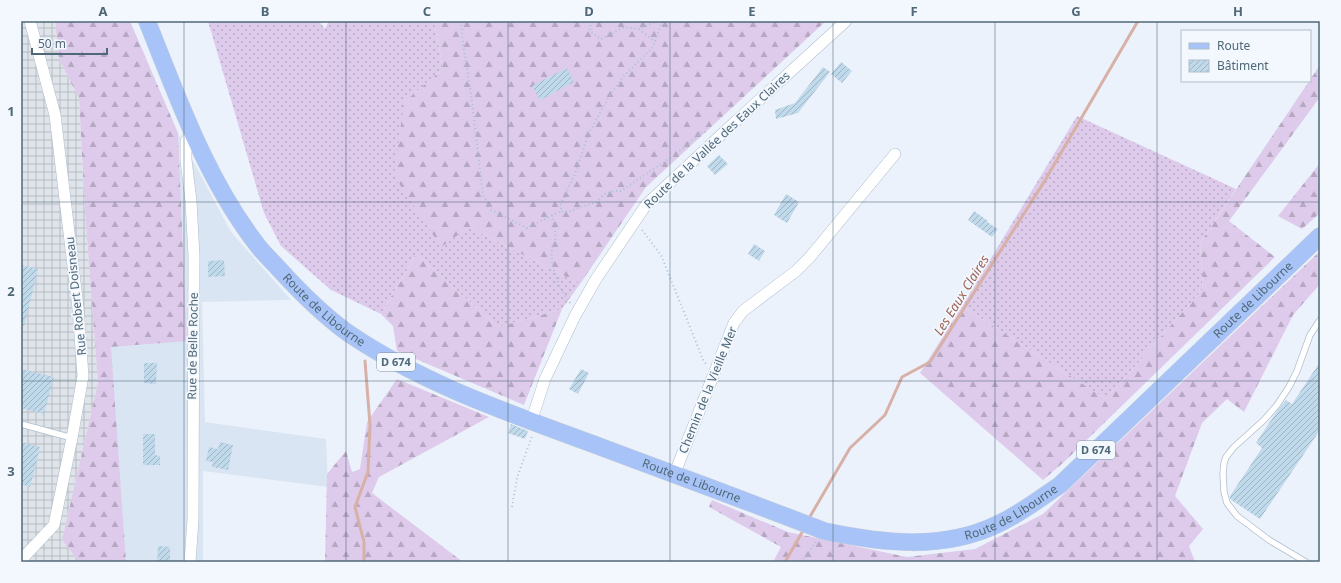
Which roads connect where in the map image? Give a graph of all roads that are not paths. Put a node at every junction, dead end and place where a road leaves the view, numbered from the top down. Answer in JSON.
{"nodes":[{"id":1,"x":30,"y":21,"type":"edge"},
{"id":2,"x":147,"y":21,"type":"edge"},
{"id":3,"x":846,"y":21,"type":"edge"},
{"id":4,"x":192,"y":133,"type":"junction"},
{"id":5,"x":895,"y":154,"type":"dead end"},
{"id":6,"x":1320,"y":236,"type":"edge"},
{"id":7,"x":1320,"y":320,"type":"edge"},
{"id":8,"x":534,"y":422,"type":"junction"},
{"id":9,"x":21,"y":424,"type":"edge"},
{"id":10,"x":72,"y":438,"type":"junction"},
{"id":11,"x":673,"y":474,"type":"junction"},
{"id":12,"x":21,"y":560,"type":"edge"},
{"id":13,"x":190,"y":562,"type":"edge"},
{"id":14,"x":1306,"y":562,"type":"edge"}],
"edges":[{"from":1,"to":10,"type":"street","name":"Rue Robert Doisneau"},
{"from":2,"to":4,"type":"main road","name":"Route de Libourne","number":"D 674"},
{"from":3,"to":8,"type":"street","name":"Route de la Vallée des Eaux Claires"},
{"from":4,"to":8,"type":"main road","name":"Route de Libourne","number":"D 674"},
{"from":4,"to":13,"type":"street","name":"Rue de Belle Roche"},
{"from":5,"to":11,"type":"street","name":"Chemin de la Vieille Mer"},
{"from":6,"to":11,"type":"main road","name":"Route de Libourne","number":"D 674"},
{"from":7,"to":14,"type":"lane"},
{"from":8,"to":11,"type":"main road","name":"Route de Libourne","number":"D 674"},
{"from":9,"to":10,"type":"lane"},
{"from":10,"to":12,"type":"street","name":"Rue Robert Doisneau"}]}
